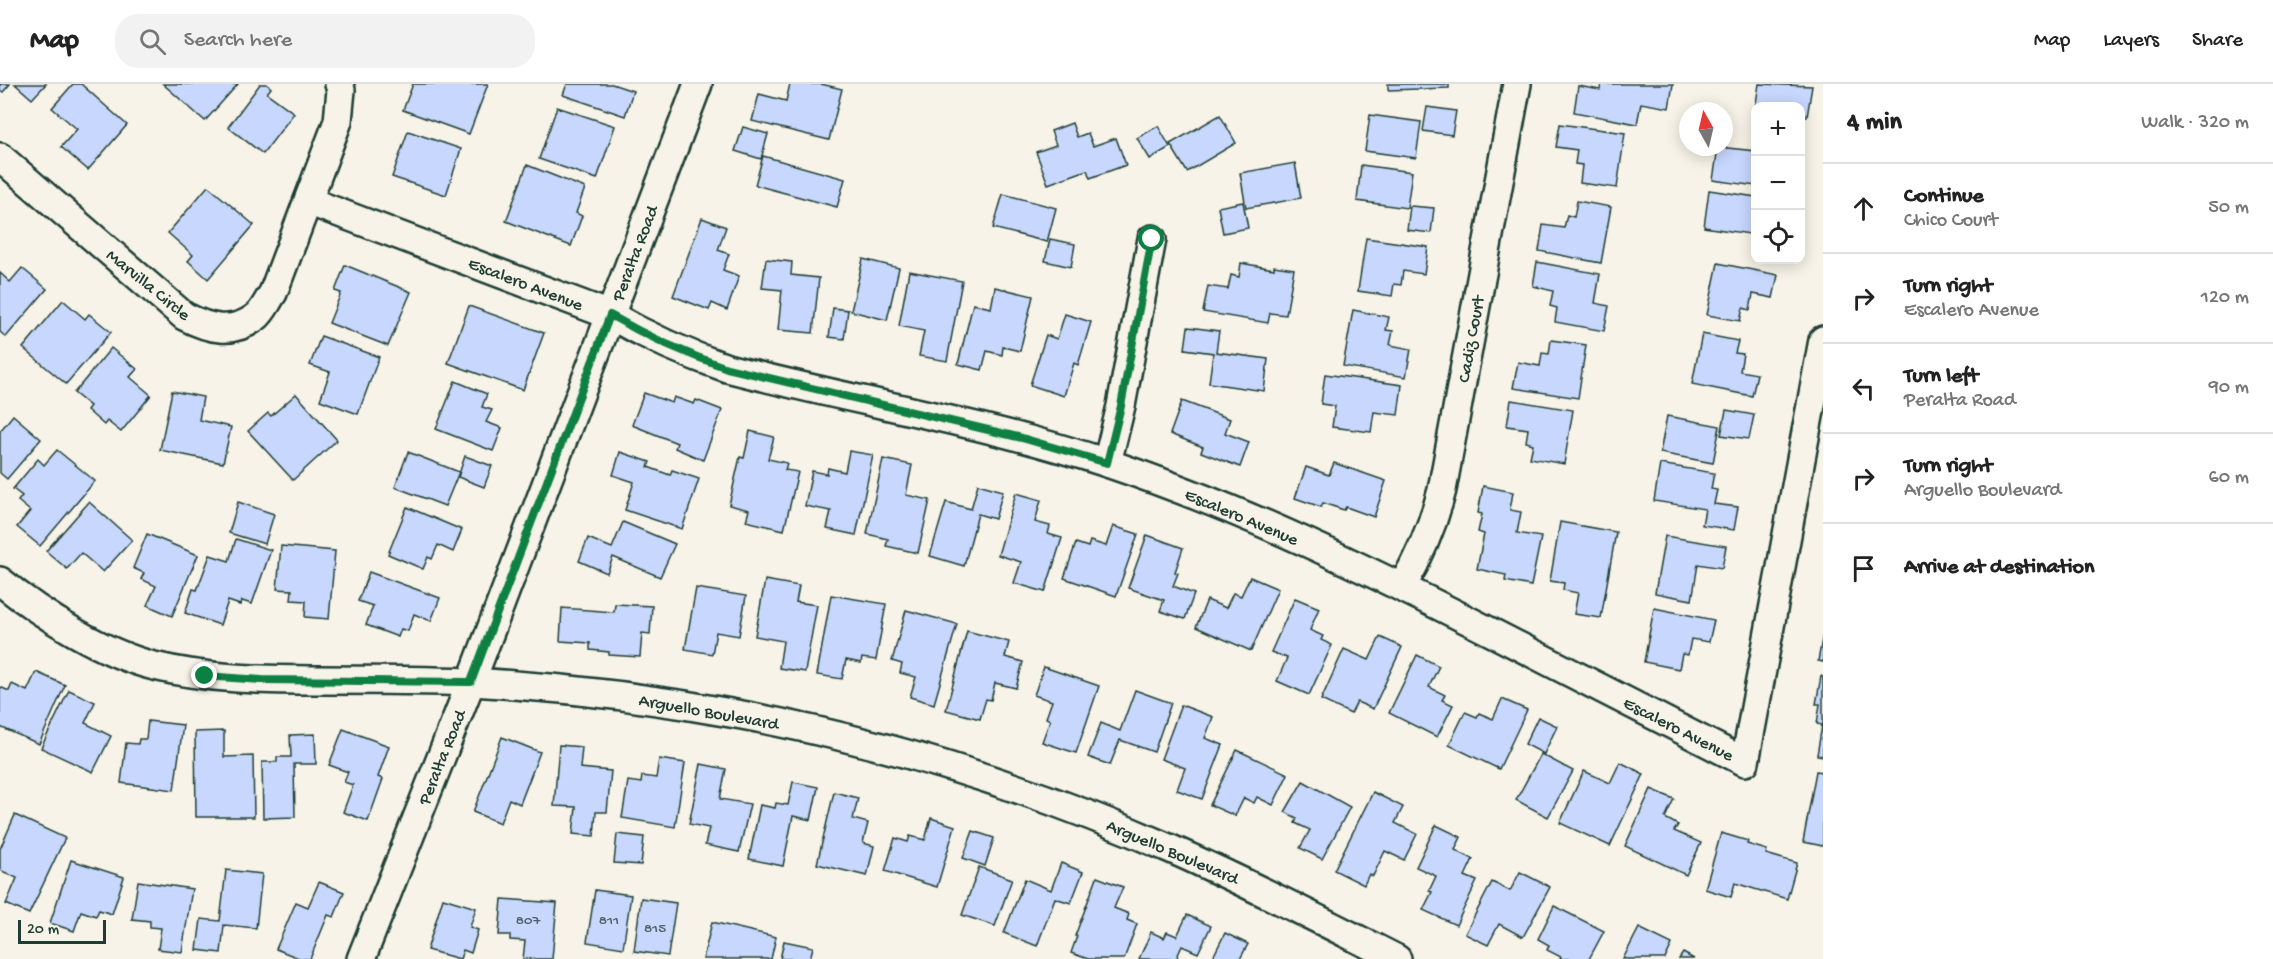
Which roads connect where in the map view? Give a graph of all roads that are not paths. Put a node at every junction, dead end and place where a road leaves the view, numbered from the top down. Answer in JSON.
{"nodes":[{"id":1,"x":339,"y":84,"type":"edge"},
{"id":2,"x":698,"y":84,"type":"edge"},
{"id":3,"x":1517,"y":84,"type":"edge"},
{"id":4,"x":0,"y":157,"type":"edge"},
{"id":5,"x":308,"y":201,"type":"junction"},
{"id":6,"x":1152,"y":239,"type":"dead end"},
{"id":7,"x":610,"y":315,"type":"junction"},
{"id":8,"x":1823,"y":340,"type":"edge"},
{"id":9,"x":1107,"y":463,"type":"junction"},
{"id":10,"x":0,"y":581,"type":"edge"},
{"id":11,"x":1402,"y":587,"type":"junction"},
{"id":12,"x":471,"y":682,"type":"junction"},
{"id":13,"x":361,"y":959,"type":"edge"},
{"id":14,"x":1397,"y":959,"type":"edge"}],
"edges":[{"from":1,"to":5,"type":"street","name":"Marvilla Circle"},
{"from":2,"to":7,"type":"street","name":"Peralta Road"},
{"from":3,"to":11,"type":"street","name":"Cadiz Court"},
{"from":4,"to":5,"type":"street","name":"Marvilla Circle"},
{"from":5,"to":7,"type":"street","name":"Escalero Avenue"},
{"from":6,"to":9,"type":"street"},
{"from":7,"to":9,"type":"street","name":"Escalero Avenue"},
{"from":7,"to":12,"type":"street","name":"Peralta Road"},
{"from":8,"to":11,"type":"street","name":"Escalero Avenue"},
{"from":9,"to":11,"type":"street","name":"Escalero Avenue"},
{"from":10,"to":12,"type":"street","name":"Arguello Boulevard"},
{"from":12,"to":13,"type":"street","name":"Peralta Road"},
{"from":12,"to":14,"type":"street","name":"Arguello Boulevard"}]}
